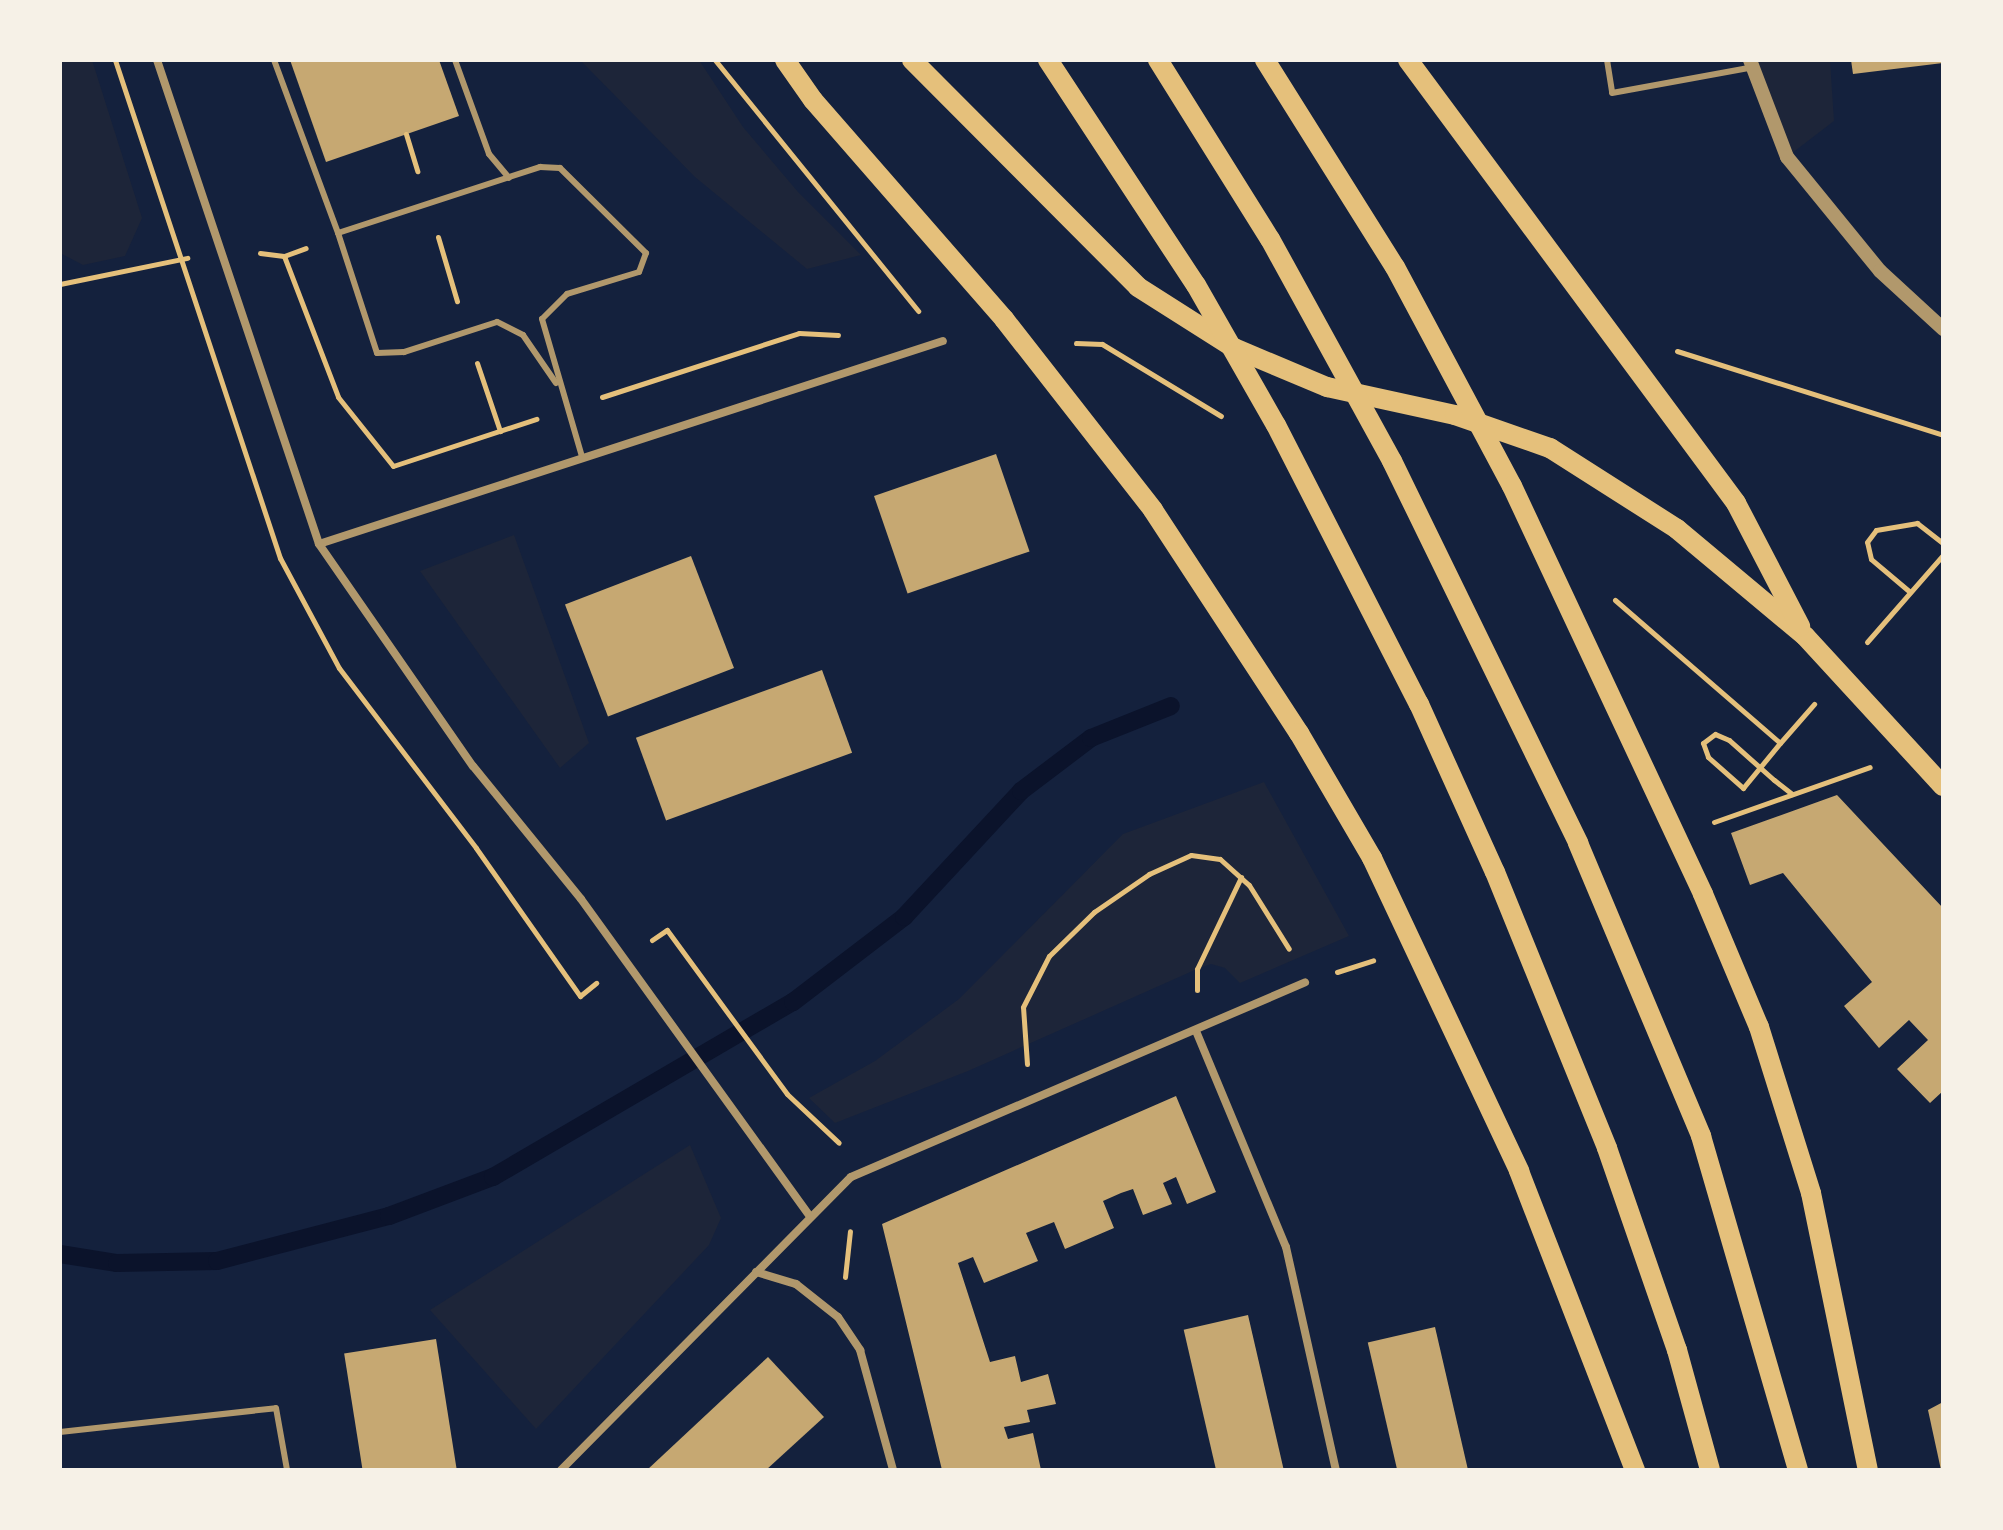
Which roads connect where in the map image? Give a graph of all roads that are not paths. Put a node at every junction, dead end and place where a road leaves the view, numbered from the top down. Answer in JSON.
{"nodes":[{"id":1,"x":157,"y":60,"type":"edge"},
{"id":2,"x":274,"y":60,"type":"edge"},
{"id":3,"x":455,"y":60,"type":"edge"},
{"id":4,"x":785,"y":60,"type":"edge"},
{"id":5,"x":912,"y":60,"type":"edge"},
{"id":6,"x":1048,"y":60,"type":"edge"},
{"id":7,"x":1158,"y":60,"type":"edge"},
{"id":8,"x":1265,"y":60,"type":"edge"},
{"id":9,"x":1408,"y":60,"type":"edge"},
{"id":10,"x":1607,"y":60,"type":"edge"},
{"id":11,"x":1752,"y":63,"type":"edge"},
{"id":12,"x":509,"y":178,"type":"junction"},
{"id":13,"x":338,"y":233,"type":"junction"},
{"id":14,"x":1943,"y":329,"type":"edge"},
{"id":15,"x":943,"y":341,"type":"road end"},
{"id":16,"x":556,"y":383,"type":"junction"},
{"id":17,"x":582,"y":457,"type":"junction"},
{"id":18,"x":319,"y":544,"type":"junction"},
{"id":19,"x":1805,"y":636,"type":"junction"},
{"id":20,"x":1943,"y":786,"type":"edge"},
{"id":21,"x":1305,"y":982,"type":"road end"},
{"id":22,"x":1196,"y":1031,"type":"junction"},
{"id":23,"x":810,"y":1217,"type":"junction"},
{"id":24,"x":756,"y":1272,"type":"junction"},
{"id":25,"x":60,"y":1432,"type":"edge"},
{"id":26,"x":287,"y":1470,"type":"edge"},
{"id":27,"x":561,"y":1470,"type":"edge"},
{"id":28,"x":893,"y":1470,"type":"edge"},
{"id":29,"x":1336,"y":1470,"type":"edge"},
{"id":30,"x":1635,"y":1470,"type":"edge"},
{"id":31,"x":1710,"y":1470,"type":"edge"},
{"id":32,"x":1798,"y":1470,"type":"edge"},
{"id":33,"x":1868,"y":1470,"type":"edge"}],
"edges":[{"from":1,"to":18,"type":"street"},
{"from":2,"to":13,"type":"lane"},
{"from":3,"to":12,"type":"lane"},
{"from":4,"to":30,"type":"main road"},
{"from":5,"to":19,"type":"main road"},
{"from":6,"to":31,"type":"main road"},
{"from":7,"to":32,"type":"main road"},
{"from":8,"to":33,"type":"main road"},
{"from":9,"to":19,"type":"main road"},
{"from":10,"to":11,"type":"lane"},
{"from":11,"to":14,"type":"street"},
{"from":12,"to":13,"type":"lane"},
{"from":12,"to":16,"type":"lane"},
{"from":13,"to":16,"type":"lane"},
{"from":15,"to":17,"type":"street"},
{"from":16,"to":17,"type":"lane"},
{"from":17,"to":18,"type":"street"},
{"from":18,"to":23,"type":"street"},
{"from":19,"to":20,"type":"main road"},
{"from":21,"to":22,"type":"street"},
{"from":22,"to":23,"type":"street"},
{"from":22,"to":29,"type":"street"},
{"from":23,"to":24,"type":"street"},
{"from":24,"to":27,"type":"street"},
{"from":24,"to":28,"type":"street"},
{"from":25,"to":26,"type":"lane"}]}
